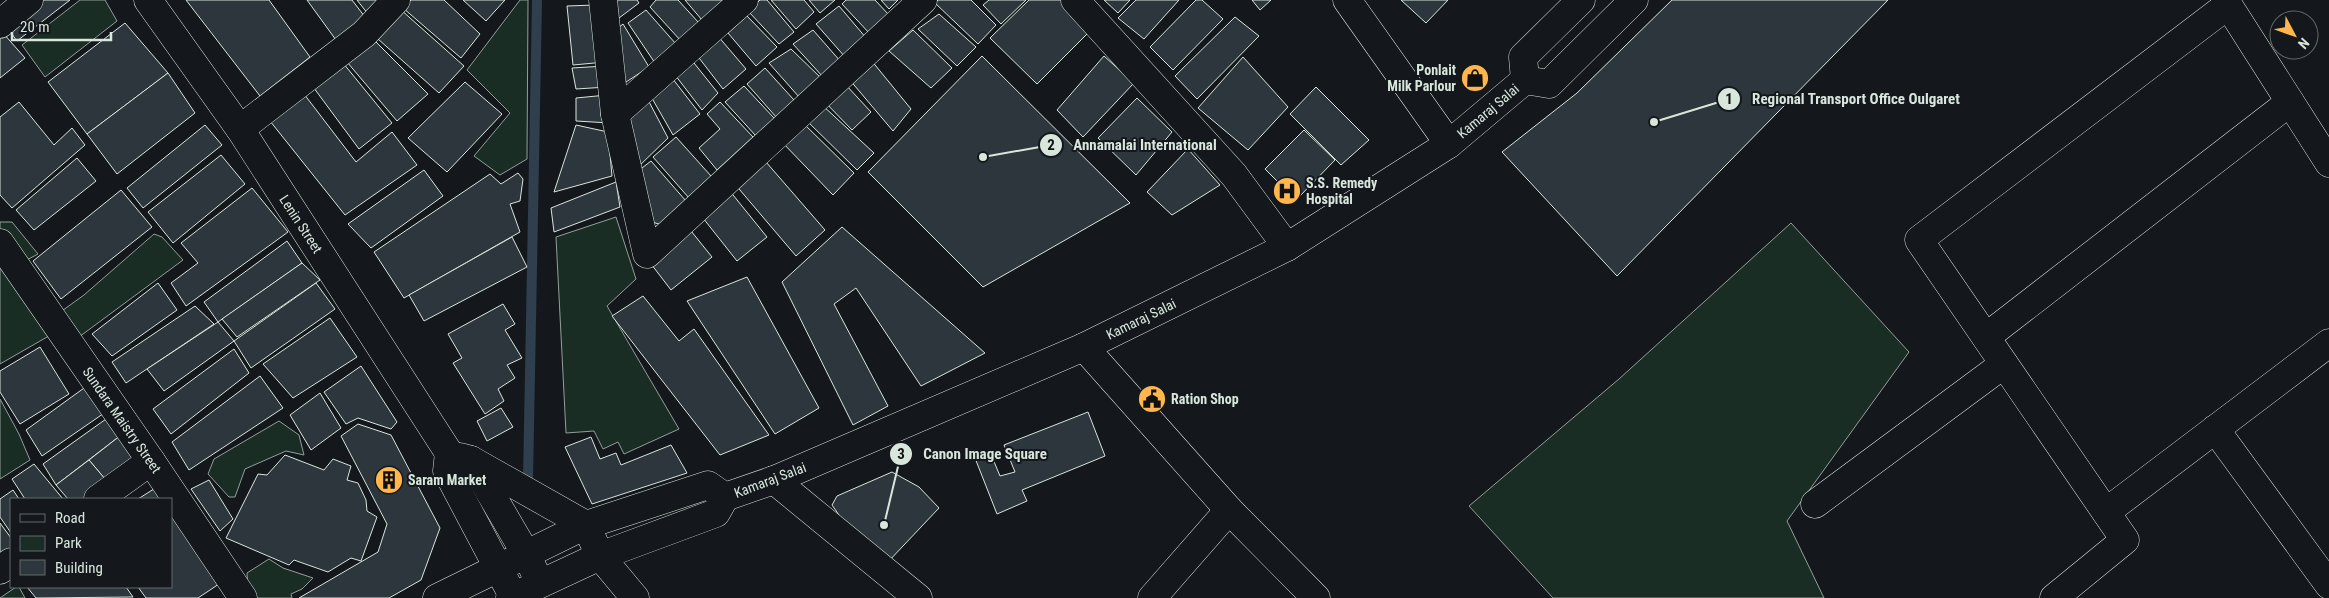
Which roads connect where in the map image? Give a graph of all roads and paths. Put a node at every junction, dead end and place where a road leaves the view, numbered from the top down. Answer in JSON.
{"nodes":[{"id":1,"x":29,"y":0,"type":"edge"},
{"id":2,"x":148,"y":0,"type":"edge"},
{"id":3,"x":396,"y":0,"type":"edge"},
{"id":4,"x":603,"y":0,"type":"edge"},
{"id":5,"x":744,"y":0,"type":"edge"},
{"id":6,"x":923,"y":0,"type":"edge"},
{"id":7,"x":1075,"y":0,"type":"edge"},
{"id":8,"x":1347,"y":0,"type":"edge"},
{"id":9,"x":1581,"y":0,"type":"edge"},
{"id":10,"x":1634,"y":0,"type":"edge"},
{"id":11,"x":2227,"y":3,"type":"edge"},
{"id":12,"x":0,"y":24,"type":"edge"},
{"id":13,"x":1525,"y":80,"type":"junction"},
{"id":14,"x":2290,"y":102,"type":"junction"},
{"id":15,"x":615,"y":114,"type":"junction"},
{"id":16,"x":240,"y":129,"type":"junction"},
{"id":17,"x":1448,"y":144,"type":"junction"},
{"id":18,"x":2329,"y":163,"type":"edge"},
{"id":19,"x":0,"y":243,"type":"edge"},
{"id":20,"x":1287,"y":247,"type":"junction"},
{"id":21,"x":1986,"y":337,"type":"junction"},
{"id":22,"x":2329,"y":343,"type":"edge"},
{"id":23,"x":1084,"y":347,"type":"junction"},
{"id":24,"x":2004,"y":364,"type":"junction"},
{"id":25,"x":2216,"y":429,"type":"junction"},
{"id":26,"x":460,"y":457,"type":"junction"},
{"id":27,"x":151,"y":461,"type":"junction"},
{"id":28,"x":774,"y":480,"type":"junction"},
{"id":29,"x":724,"y":497,"type":"junction"},
{"id":30,"x":99,"y":498,"type":"edge"},
{"id":31,"x":1815,"y":504,"type":"dead end"},
{"id":32,"x":1229,"y":510,"type":"junction"},
{"id":33,"x":2106,"y":512,"type":"junction"},
{"id":34,"x":586,"y":525,"type":"junction"},
{"id":35,"x":526,"y":554,"type":"junction"},
{"id":36,"x":600,"y":556,"type":"junction"},
{"id":37,"x":499,"y":568,"type":"junction"},
{"id":38,"x":540,"y":583,"type":"junction"},
{"id":39,"x":2329,"y":584,"type":"edge"},
{"id":40,"x":511,"y":597,"type":"edge"},
{"id":41,"x":242,"y":598,"type":"edge"},
{"id":42,"x":437,"y":598,"type":"edge"},
{"id":43,"x":635,"y":598,"type":"edge"},
{"id":44,"x":918,"y":598,"type":"edge"},
{"id":45,"x":1152,"y":598,"type":"edge"},
{"id":46,"x":1316,"y":598,"type":"edge"},
{"id":47,"x":2054,"y":598,"type":"edge"}],
"edges":[{"from":1,"to":12,"type":"street"},
{"from":2,"to":16,"type":"street","name":"Lenin Street"},
{"from":3,"to":16,"type":"street"},
{"from":4,"to":15,"type":"street"},
{"from":5,"to":15,"type":"street"},
{"from":6,"to":15,"type":"street"},
{"from":7,"to":20,"type":"street"},
{"from":8,"to":17,"type":"street"},
{"from":9,"to":13,"type":"street","name":"Kamaraj Salai"},
{"from":10,"to":13,"type":"street","name":"Kamaraj Salai"},
{"from":11,"to":14,"type":"street"},
{"from":11,"to":21,"type":"street"},
{"from":13,"to":17,"type":"street","name":"Kamaraj Salai"},
{"from":14,"to":18,"type":"street"},
{"from":14,"to":21,"type":"street"},
{"from":16,"to":26,"type":"street","name":"Lenin Street"},
{"from":17,"to":20,"type":"street","name":"Kamaraj Salai"},
{"from":19,"to":27,"type":"street","name":"Sundara Maistry Street"},
{"from":20,"to":23,"type":"street","name":"Kamaraj Salai"},
{"from":21,"to":24,"type":"street"},
{"from":22,"to":25,"type":"street"},
{"from":23,"to":28,"type":"street","name":"Kamaraj Salai"},
{"from":23,"to":32,"type":"street"},
{"from":24,"to":31,"type":"street"},
{"from":24,"to":33,"type":"street"},
{"from":25,"to":33,"type":"street"},
{"from":25,"to":39,"type":"street"},
{"from":26,"to":34,"type":"street"},
{"from":26,"to":35,"type":"street","name":"Lenin Street"},
{"from":26,"to":37,"type":"street"},
{"from":27,"to":30,"type":"street"},
{"from":27,"to":41,"type":"street","name":"Sundara Maistry Street"},
{"from":28,"to":29,"type":"street","name":"Kamaraj Salai"},
{"from":28,"to":44,"type":"street"},
{"from":29,"to":34,"type":"street","name":"Kamaraj Salai"},
{"from":29,"to":36,"type":"street","name":"Kamaraj Salai"},
{"from":32,"to":45,"type":"street"},
{"from":32,"to":46,"type":"street"},
{"from":33,"to":47,"type":"street"},
{"from":34,"to":35,"type":"street","name":"Kamaraj Salai"},
{"from":34,"to":36,"type":"street"},
{"from":35,"to":37,"type":"street","name":"Kamaraj Salai"},
{"from":35,"to":38,"type":"street","name":"Lenin Street"},
{"from":36,"to":38,"type":"street","name":"Kamaraj Salai"},
{"from":36,"to":43,"type":"street"},
{"from":37,"to":40,"type":"street"},
{"from":37,"to":42,"type":"street","name":"Kamaraj Salai"},
{"from":38,"to":40,"type":"street","name":"Kamaraj Salai"}]}
